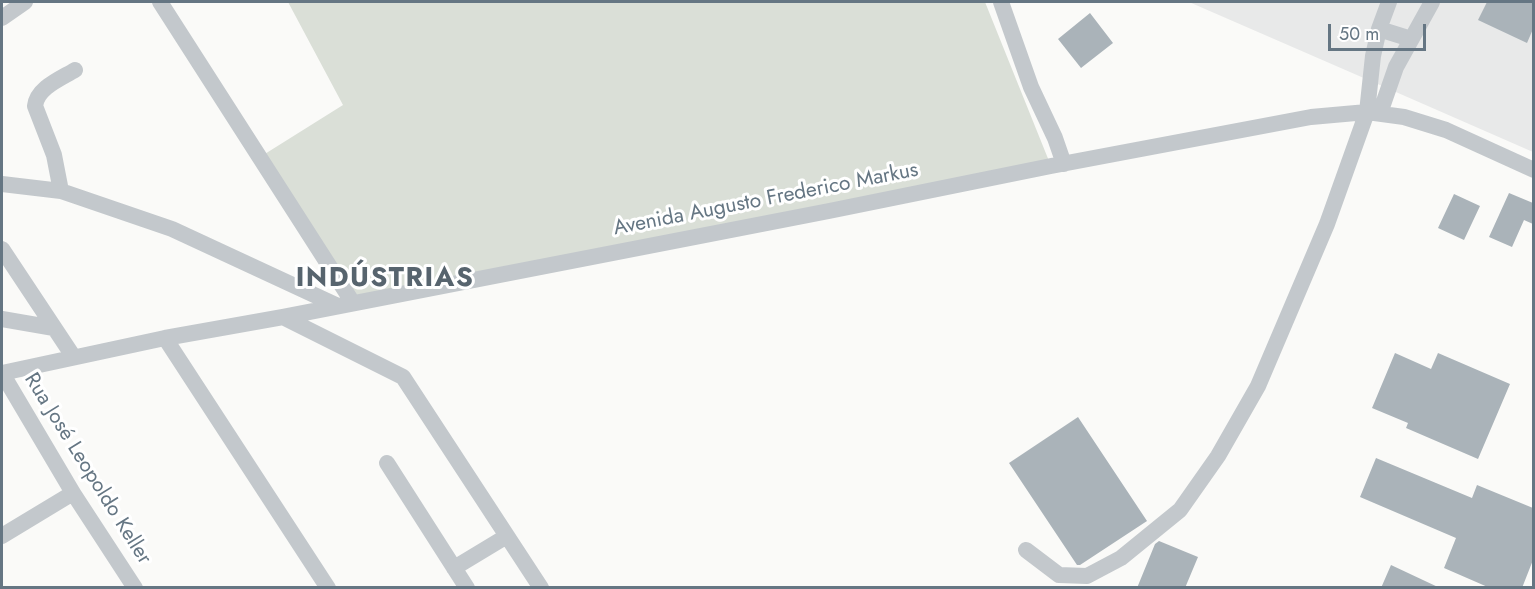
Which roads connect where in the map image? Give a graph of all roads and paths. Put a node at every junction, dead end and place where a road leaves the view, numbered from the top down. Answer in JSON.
{"nodes":[{"id":1,"x":25,"y":2,"type":"edge"},
{"id":2,"x":160,"y":2,"type":"edge"},
{"id":3,"x":1001,"y":2,"type":"edge"},
{"id":4,"x":1389,"y":2,"type":"edge"},
{"id":5,"x":1432,"y":2,"type":"edge"},
{"id":6,"x":2,"y":18,"type":"edge"},
{"id":7,"x":1379,"y":29,"type":"junction"},
{"id":8,"x":1411,"y":39,"type":"junction"},
{"id":9,"x":75,"y":70,"type":"dead end"},
{"id":10,"x":1374,"y":112,"type":"junction"},
{"id":11,"x":1064,"y":164,"type":"junction"},
{"id":12,"x":1533,"y":170,"type":"edge"},
{"id":13,"x":2,"y":184,"type":"edge"},
{"id":14,"x":61,"y":191,"type":"junction"},
{"id":15,"x":2,"y":249,"type":"edge"},
{"id":16,"x":346,"y":304,"type":"junction"},
{"id":17,"x":283,"y":317,"type":"junction"},
{"id":18,"x":2,"y":319,"type":"edge"},
{"id":19,"x":54,"y":328,"type":"junction"},
{"id":20,"x":165,"y":338,"type":"junction"},
{"id":21,"x":73,"y":356,"type":"junction"},
{"id":22,"x":2,"y":373,"type":"edge"},
{"id":23,"x":387,"y":464,"type":"dead end"},
{"id":24,"x":73,"y":493,"type":"junction"},
{"id":25,"x":2,"y":536,"type":"edge"},
{"id":26,"x":507,"y":536,"type":"junction"},
{"id":27,"x":1026,"y":550,"type":"dead end"},
{"id":28,"x":454,"y":568,"type":"junction"},
{"id":29,"x":135,"y":588,"type":"edge"},
{"id":30,"x":328,"y":588,"type":"edge"},
{"id":31,"x":467,"y":588,"type":"edge"},
{"id":32,"x":542,"y":588,"type":"edge"}],
"edges":[{"from":1,"to":6,"type":"street"},
{"from":2,"to":16,"type":"street"},
{"from":3,"to":11,"type":"street"},
{"from":4,"to":7,"type":"street"},
{"from":5,"to":8,"type":"street"},
{"from":7,"to":8,"type":"street"},
{"from":7,"to":10,"type":"street"},
{"from":8,"to":10,"type":"street"},
{"from":9,"to":14,"type":"street"},
{"from":10,"to":11,"type":"street","name":"Avenida Augusto Frederico Markus"},
{"from":10,"to":12,"type":"street","name":"Avenida Augusto Frederico Markus"},
{"from":10,"to":27,"type":"street"},
{"from":11,"to":16,"type":"street","name":"Avenida Augusto Frederico Markus"},
{"from":13,"to":14,"type":"street"},
{"from":14,"to":16,"type":"street"},
{"from":15,"to":19,"type":"street"},
{"from":16,"to":17,"type":"street","name":"Avenida Augusto Frederico Markus"},
{"from":17,"to":20,"type":"street","name":"Avenida Augusto Frederico Markus"},
{"from":17,"to":26,"type":"street"},
{"from":18,"to":19,"type":"street"},
{"from":19,"to":21,"type":"street"},
{"from":20,"to":21,"type":"street","name":"Avenida Augusto Frederico Markus"},
{"from":20,"to":30,"type":"street"},
{"from":21,"to":22,"type":"street","name":"Avenida Augusto Frederico Markus"},
{"from":22,"to":24,"type":"street","name":"Rua José Leopoldo Keller"},
{"from":23,"to":28,"type":"street"},
{"from":24,"to":25,"type":"street"},
{"from":24,"to":29,"type":"street","name":"Rua José Leopoldo Keller"},
{"from":26,"to":28,"type":"street"},
{"from":26,"to":32,"type":"street"},
{"from":28,"to":31,"type":"street"}]}
